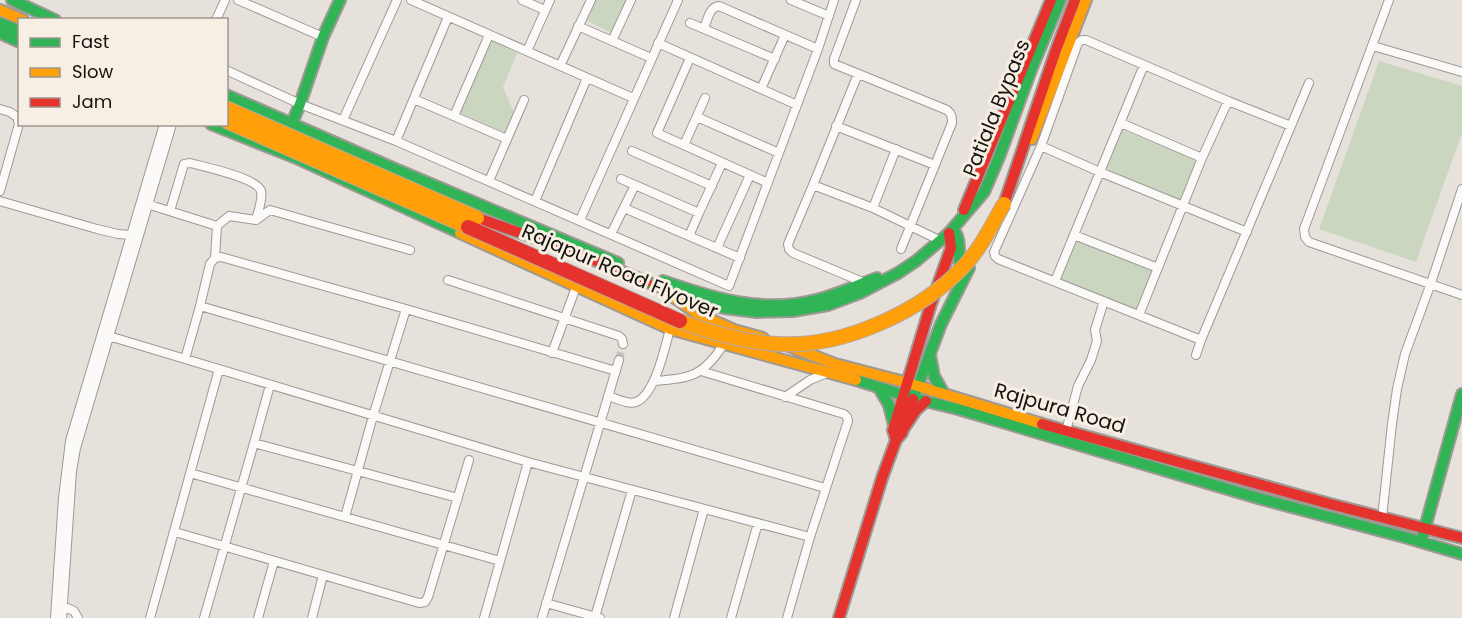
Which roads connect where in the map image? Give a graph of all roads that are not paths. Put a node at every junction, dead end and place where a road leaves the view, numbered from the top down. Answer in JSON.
{"nodes":[{"id":1,"x":12,"y":0,"type":"edge"},
{"id":2,"x":225,"y":0,"type":"edge"},
{"id":3,"x":238,"y":0,"type":"edge"},
{"id":4,"x":340,"y":0,"type":"edge"},
{"id":5,"x":397,"y":0,"type":"edge"},
{"id":6,"x":522,"y":0,"type":"edge"},
{"id":7,"x":550,"y":0,"type":"edge"},
{"id":8,"x":591,"y":0,"type":"edge"},
{"id":9,"x":631,"y":0,"type":"edge"},
{"id":10,"x":678,"y":0,"type":"edge"},
{"id":11,"x":791,"y":0,"type":"edge"},
{"id":12,"x":834,"y":0,"type":"edge"},
{"id":13,"x":856,"y":0,"type":"edge"},
{"id":14,"x":1052,"y":0,"type":"edge"},
{"id":15,"x":1060,"y":0,"type":"edge"},
{"id":16,"x":1074,"y":0,"type":"edge"},
{"id":17,"x":1086,"y":0,"type":"edge"},
{"id":18,"x":1389,"y":0,"type":"edge"},
{"id":19,"x":414,"y":1,"type":"edge"},
{"id":20,"x":0,"y":10,"type":"edge"},
{"id":21,"x":545,"y":10,"type":"junction"},
{"id":22,"x":448,"y":16,"type":"junction"},
{"id":23,"x":829,"y":16,"type":"junction"},
{"id":24,"x":18,"y":18,"type":"edge"},
{"id":25,"x":51,"y":18,"type":"edge"},
{"id":26,"x":217,"y":18,"type":"edge"},
{"id":27,"x":0,"y":23,"type":"edge"},
{"id":28,"x":690,"y":23,"type":"dead end"},
{"id":29,"x":579,"y":26,"type":"junction"},
{"id":30,"x":704,"y":29,"type":"junction"},
{"id":31,"x":18,"y":30,"type":"edge"},
{"id":32,"x":0,"y":33,"type":"edge"},
{"id":33,"x":489,"y":35,"type":"junction"},
{"id":34,"x":785,"y":35,"type":"junction"},
{"id":35,"x":323,"y":36,"type":"junction"},
{"id":36,"x":18,"y":41,"type":"edge"},
{"id":37,"x":612,"y":41,"type":"junction"},
{"id":38,"x":658,"y":44,"type":"junction"},
{"id":39,"x":1373,"y":46,"type":"junction"},
{"id":40,"x":818,"y":49,"type":"junction"},
{"id":41,"x":527,"y":51,"type":"junction"},
{"id":42,"x":651,"y":58,"type":"junction"},
{"id":43,"x":690,"y":58,"type":"junction"},
{"id":44,"x":775,"y":59,"type":"junction"},
{"id":45,"x":1144,"y":65,"type":"junction"},
{"id":46,"x":560,"y":66,"type":"junction"},
{"id":47,"x":228,"y":71,"type":"edge"},
{"id":48,"x":1462,"y":72,"type":"edge"},
{"id":49,"x":858,"y":74,"type":"junction"},
{"id":50,"x":587,"y":78,"type":"junction"},
{"id":51,"x":1309,"y":83,"type":"dead end"},
{"id":52,"x":761,"y":89,"type":"junction"},
{"id":53,"x":228,"y":96,"type":"edge"},
{"id":54,"x":705,"y":98,"type":"dead end"},
{"id":55,"x":414,"y":99,"type":"junction"},
{"id":56,"x":633,"y":99,"type":"junction"},
{"id":57,"x":524,"y":100,"type":"dead end"},
{"id":58,"x":1228,"y":100,"type":"junction"},
{"id":59,"x":300,"y":104,"type":"junction"},
{"id":60,"x":797,"y":105,"type":"junction"},
{"id":61,"x":0,"y":109,"type":"edge"},
{"id":62,"x":228,"y":109,"type":"edge"},
{"id":63,"x":454,"y":116,"type":"junction"},
{"id":64,"x":697,"y":117,"type":"junction"},
{"id":65,"x":18,"y":120,"type":"edge"},
{"id":66,"x":343,"y":120,"type":"junction"},
{"id":67,"x":228,"y":122,"type":"edge"},
{"id":68,"x":1120,"y":123,"type":"junction"},
{"id":69,"x":291,"y":124,"type":"junction"},
{"id":70,"x":18,"y":126,"type":"edge"},
{"id":71,"x":163,"y":126,"type":"edge"},
{"id":72,"x":171,"y":126,"type":"edge"},
{"id":73,"x":216,"y":126,"type":"edge"},
{"id":74,"x":836,"y":126,"type":"junction"},
{"id":75,"x":1291,"y":126,"type":"junction"},
{"id":76,"x":507,"y":139,"type":"junction"},
{"id":77,"x":396,"y":141,"type":"junction"},
{"id":78,"x":684,"y":145,"type":"junction"},
{"id":79,"x":1041,"y":146,"type":"junction"},
{"id":80,"x":896,"y":149,"type":"junction"},
{"id":81,"x":632,"y":151,"type":"dead end"},
{"id":82,"x":280,"y":152,"type":"junction"},
{"id":83,"x":779,"y":153,"type":"junction"},
{"id":84,"x":1202,"y":158,"type":"junction"},
{"id":85,"x":722,"y":162,"type":"junction"},
{"id":86,"x":935,"y":165,"type":"junction"},
{"id":87,"x":1100,"y":172,"type":"junction"},
{"id":88,"x":750,"y":175,"type":"junction"},
{"id":89,"x":621,"y":179,"type":"dead end"},
{"id":90,"x":489,"y":181,"type":"junction"},
{"id":91,"x":768,"y":183,"type":"junction"},
{"id":92,"x":635,"y":185,"type":"junction"},
{"id":93,"x":813,"y":185,"type":"junction"},
{"id":94,"x":712,"y":186,"type":"junction"},
{"id":95,"x":1462,"y":189,"type":"edge"},
{"id":96,"x":0,"y":191,"type":"edge"},
{"id":97,"x":0,"y":201,"type":"edge"},
{"id":98,"x":535,"y":201,"type":"junction"},
{"id":99,"x":147,"y":204,"type":"junction"},
{"id":100,"x":1182,"y":206,"type":"junction"},
{"id":101,"x":624,"y":208,"type":"junction"},
{"id":102,"x":873,"y":208,"type":"junction"},
{"id":103,"x":170,"y":211,"type":"junction"},
{"id":104,"x":699,"y":213,"type":"junction"},
{"id":105,"x":256,"y":220,"type":"junction"},
{"id":106,"x":580,"y":220,"type":"junction"},
{"id":107,"x":910,"y":225,"type":"junction"},
{"id":108,"x":217,"y":226,"type":"junction"},
{"id":109,"x":951,"y":231,"type":"junction"},
{"id":110,"x":1247,"y":232,"type":"junction"},
{"id":111,"x":611,"y":234,"type":"junction"},
{"id":112,"x":131,"y":235,"type":"junction"},
{"id":113,"x":1074,"y":235,"type":"junction"},
{"id":114,"x":689,"y":236,"type":"junction"},
{"id":115,"x":935,"y":238,"type":"junction"},
{"id":116,"x":717,"y":248,"type":"junction"},
{"id":117,"x":901,"y":249,"type":"dead end"},
{"id":118,"x":410,"y":250,"type":"dead end"},
{"id":119,"x":215,"y":258,"type":"junction"},
{"id":120,"x":740,"y":258,"type":"junction"},
{"id":121,"x":1158,"y":268,"type":"junction"},
{"id":122,"x":965,"y":274,"type":"junction"},
{"id":123,"x":448,"y":280,"type":"dead end"},
{"id":124,"x":1055,"y":281,"type":"junction"},
{"id":125,"x":865,"y":283,"type":"junction"},
{"id":126,"x":1431,"y":283,"type":"junction"},
{"id":127,"x":659,"y":286,"type":"junction"},
{"id":128,"x":576,"y":287,"type":"junction"},
{"id":129,"x":727,"y":293,"type":"junction"},
{"id":130,"x":1462,"y":295,"type":"edge"},
{"id":131,"x":695,"y":301,"type":"joint"},
{"id":132,"x":1104,"y":301,"type":"junction"},
{"id":133,"x":200,"y":306,"type":"junction"},
{"id":134,"x":406,"y":309,"type":"junction"},
{"id":135,"x":1138,"y":315,"type":"junction"},
{"id":136,"x":564,"y":318,"type":"junction"},
{"id":137,"x":670,"y":329,"type":"junction"},
{"id":138,"x":105,"y":335,"type":"junction"},
{"id":139,"x":1201,"y":340,"type":"junction"},
{"id":140,"x":623,"y":344,"type":"dead end"},
{"id":141,"x":723,"y":345,"type":"junction"},
{"id":142,"x":552,"y":353,"type":"junction"},
{"id":143,"x":930,"y":354,"type":"junction"},
{"id":144,"x":1196,"y":355,"type":"dead end"},
{"id":145,"x":185,"y":359,"type":"junction"},
{"id":146,"x":619,"y":360,"type":"tunnel mouth"},
{"id":147,"x":390,"y":361,"type":"junction"},
{"id":148,"x":219,"y":369,"type":"junction"},
{"id":149,"x":616,"y":371,"type":"junction"},
{"id":150,"x":702,"y":371,"type":"junction"},
{"id":151,"x":828,"y":372,"type":"junction"},
{"id":152,"x":654,"y":381,"type":"junction"},
{"id":153,"x":270,"y":385,"type":"junction"},
{"id":154,"x":879,"y":388,"type":"junction"},
{"id":155,"x":914,"y":393,"type":"junction"},
{"id":156,"x":944,"y":394,"type":"junction"},
{"id":157,"x":1462,"y":394,"type":"edge"},
{"id":158,"x":608,"y":396,"type":"junction"},
{"id":159,"x":785,"y":397,"type":"junction"},
{"id":160,"x":373,"y":416,"type":"junction"},
{"id":161,"x":600,"y":422,"type":"junction"},
{"id":162,"x":899,"y":427,"type":"junction"},
{"id":163,"x":1066,"y":431,"type":"junction"},
{"id":164,"x":254,"y":443,"type":"junction"},
{"id":165,"x":469,"y":460,"type":"dead end"},
{"id":166,"x":528,"y":462,"type":"junction"},
{"id":167,"x":358,"y":471,"type":"junction"},
{"id":168,"x":190,"y":474,"type":"junction"},
{"id":169,"x":583,"y":477,"type":"junction"},
{"id":170,"x":241,"y":488,"type":"junction"},
{"id":171,"x":825,"y":488,"type":"junction"},
{"id":172,"x":632,"y":490,"type":"junction"},
{"id":173,"x":458,"y":498,"type":"junction"},
{"id":174,"x":704,"y":509,"type":"junction"},
{"id":175,"x":345,"y":517,"type":"junction"},
{"id":176,"x":1382,"y":518,"type":"junction"},
{"id":177,"x":758,"y":523,"type":"junction"},
{"id":178,"x":174,"y":532,"type":"junction"},
{"id":179,"x":1423,"y":535,"type":"junction"},
{"id":180,"x":810,"y":537,"type":"junction"},
{"id":181,"x":1462,"y":538,"type":"edge"},
{"id":182,"x":444,"y":545,"type":"junction"},
{"id":183,"x":225,"y":546,"type":"junction"},
{"id":184,"x":1462,"y":554,"type":"edge"},
{"id":185,"x":274,"y":561,"type":"junction"},
{"id":186,"x":500,"y":561,"type":"junction"},
{"id":187,"x":323,"y":575,"type":"junction"},
{"id":188,"x":546,"y":603,"type":"junction"},
{"id":189,"x":63,"y":606,"type":"junction"},
{"id":190,"x":598,"y":617,"type":"edge"},
{"id":191,"x":55,"y":618,"type":"edge"},
{"id":192,"x":62,"y":618,"type":"edge"},
{"id":193,"x":78,"y":618,"type":"edge"},
{"id":194,"x":150,"y":618,"type":"edge"},
{"id":195,"x":204,"y":618,"type":"edge"},
{"id":196,"x":258,"y":618,"type":"edge"},
{"id":197,"x":312,"y":618,"type":"edge"},
{"id":198,"x":484,"y":618,"type":"edge"},
{"id":199,"x":542,"y":618,"type":"edge"},
{"id":200,"x":674,"y":618,"type":"edge"},
{"id":201,"x":731,"y":618,"type":"edge"},
{"id":202,"x":787,"y":618,"type":"edge"},
{"id":203,"x":839,"y":618,"type":"edge"}],
"edges":[{"from":1,"to":25,"type":"main road"},
{"from":2,"to":26,"type":"street"},
{"from":3,"to":35,"type":"street"},
{"from":4,"to":35,"type":"main road"},
{"from":5,"to":66,"type":"street"},
{"from":6,"to":21,"type":"street"},
{"from":7,"to":21,"type":"street"},
{"from":8,"to":29,"type":"street"},
{"from":9,"to":37,"type":"street"},
{"from":10,"to":38,"type":"street"},
{"from":11,"to":23,"type":"street"},
{"from":12,"to":23,"type":"street"},
{"from":13,"to":49,"type":"street"},
{"from":14,"to":115,"type":"main road"},
{"from":15,"to":109,"type":"main road","name":"Patiala Bypass"},
{"from":16,"to":67,"type":"main road","name":"Rajapur Road Flyover","bridge":true},
{"from":17,"to":122,"type":"main road"},
{"from":18,"to":39,"type":"street"},
{"from":19,"to":22,"type":"street"},
{"from":20,"to":24,"type":"main road"},
{"from":21,"to":41,"type":"street"},
{"from":22,"to":33,"type":"street"},
{"from":22,"to":55,"type":"street"},
{"from":23,"to":40,"type":"street"},
{"from":27,"to":31,"type":"main road"},
{"from":28,"to":30,"type":"street"},
{"from":29,"to":37,"type":"street"},
{"from":29,"to":46,"type":"street"},
{"from":30,"to":34,"type":"street"},
{"from":30,"to":44,"type":"street"},
{"from":32,"to":36,"type":"main road"},
{"from":33,"to":41,"type":"street"},
{"from":33,"to":63,"type":"street"},
{"from":34,"to":40,"type":"street"},
{"from":34,"to":44,"type":"street"},
{"from":35,"to":59,"type":"main road"},
{"from":37,"to":42,"type":"street"},
{"from":38,"to":42,"type":"street"},
{"from":38,"to":43,"type":"street"},
{"from":39,"to":48,"type":"street"},
{"from":39,"to":126,"type":"street"},
{"from":40,"to":60,"type":"street"},
{"from":41,"to":46,"type":"street"},
{"from":42,"to":56,"type":"street"},
{"from":43,"to":52,"type":"street"},
{"from":43,"to":78,"type":"street"},
{"from":44,"to":52,"type":"street"},
{"from":45,"to":58,"type":"street"},
{"from":45,"to":68,"type":"street"},
{"from":45,"to":79,"type":"street"},
{"from":46,"to":50,"type":"street"},
{"from":47,"to":59,"type":"street"},
{"from":49,"to":74,"type":"street"},
{"from":49,"to":86,"type":"street"},
{"from":50,"to":56,"type":"street"},
{"from":50,"to":98,"type":"street"},
{"from":51,"to":75,"type":"street"},
{"from":52,"to":60,"type":"street"},
{"from":53,"to":69,"type":"main road"},
{"from":54,"to":64,"type":"street"},
{"from":55,"to":63,"type":"street"},
{"from":55,"to":77,"type":"street"},
{"from":56,"to":106,"type":"street"},
{"from":57,"to":76,"type":"street"},
{"from":58,"to":75,"type":"street"},
{"from":58,"to":84,"type":"street"},
{"from":59,"to":66,"type":"street"},
{"from":59,"to":69,"type":"main road"},
{"from":60,"to":83,"type":"street"},
{"from":61,"to":65,"type":"street"},
{"from":62,"to":127,"type":"main road","name":"Rajpura Road","bridge":true},
{"from":63,"to":76,"type":"street"},
{"from":64,"to":78,"type":"street"},
{"from":64,"to":83,"type":"street"},
{"from":66,"to":77,"type":"street"},
{"from":68,"to":84,"type":"street"},
{"from":68,"to":87,"type":"street"},
{"from":69,"to":82,"type":"main road"},
{"from":69,"to":129,"type":"main road"},
{"from":70,"to":96,"type":"street"},
{"from":71,"to":112,"type":"street"},
{"from":72,"to":99,"type":"street"},
{"from":73,"to":82,"type":"main road","name":"Rajpura Road"},
{"from":74,"to":80,"type":"street"},
{"from":74,"to":93,"type":"street"},
{"from":75,"to":110,"type":"street"},
{"from":76,"to":90,"type":"street"},
{"from":77,"to":90,"type":"street"},
{"from":78,"to":85,"type":"street"},
{"from":79,"to":87,"type":"street"},
{"from":79,"to":124,"type":"street"},
{"from":80,"to":86,"type":"street"},
{"from":80,"to":102,"type":"street"},
{"from":81,"to":94,"type":"street"},
{"from":82,"to":128,"type":"main road","name":"Rajpura Road"},
{"from":83,"to":91,"type":"street"},
{"from":84,"to":100,"type":"street"},
{"from":85,"to":88,"type":"street"},
{"from":85,"to":94,"type":"street"},
{"from":86,"to":107,"type":"street"},
{"from":87,"to":100,"type":"street"},
{"from":87,"to":113,"type":"street"},
{"from":88,"to":91,"type":"street"},
{"from":88,"to":116,"type":"street"},
{"from":89,"to":92,"type":"street"},
{"from":90,"to":98,"type":"street"},
{"from":91,"to":120,"type":"street"},
{"from":92,"to":101,"type":"street"},
{"from":92,"to":104,"type":"street"},
{"from":93,"to":102,"type":"street"},
{"from":93,"to":125,"type":"street"},
{"from":94,"to":104,"type":"street"},
{"from":95,"to":126,"type":"street"},
{"from":97,"to":112,"type":"street"},
{"from":98,"to":106,"type":"street"},
{"from":99,"to":103,"type":"street"},
{"from":99,"to":138,"type":"street"},
{"from":100,"to":110,"type":"street"},
{"from":100,"to":121,"type":"street"},
{"from":101,"to":111,"type":"street"},
{"from":101,"to":114,"type":"street"},
{"from":102,"to":107,"type":"street"},
{"from":103,"to":105,"type":"street"},
{"from":103,"to":108,"type":"street"},
{"from":104,"to":114,"type":"street"},
{"from":105,"to":108,"type":"street"},
{"from":105,"to":118,"type":"street"},
{"from":106,"to":111,"type":"street"},
{"from":107,"to":115,"type":"street"},
{"from":107,"to":117,"type":"street"},
{"from":108,"to":119,"type":"street"},
{"from":109,"to":122,"type":"main road"},
{"from":109,"to":131,"type":"main road","name":"Patiala Bypass"},
{"from":109,"to":155,"type":"main road"},
{"from":110,"to":139,"type":"street"},
{"from":111,"to":129,"type":"street"},
{"from":112,"to":138,"type":"street"},
{"from":113,"to":121,"type":"street"},
{"from":113,"to":124,"type":"street"},
{"from":114,"to":116,"type":"street"},
{"from":115,"to":125,"type":"main road"},
{"from":116,"to":120,"type":"street"},
{"from":119,"to":133,"type":"street"},
{"from":119,"to":134,"type":"street"},
{"from":120,"to":129,"type":"street"},
{"from":121,"to":135,"type":"street"},
{"from":122,"to":143,"type":"main road"},
{"from":123,"to":136,"type":"street"},
{"from":124,"to":132,"type":"street"},
{"from":125,"to":129,"type":"main road"},
{"from":126,"to":130,"type":"street"},
{"from":126,"to":176,"type":"street"},
{"from":127,"to":131,"type":"main road","name":"Rajpura Road"},
{"from":127,"to":155,"type":"main road","name":"Rajpura Road"},
{"from":128,"to":136,"type":"street"},
{"from":128,"to":137,"type":"main road","name":"Rajpura Road"},
{"from":132,"to":135,"type":"street"},
{"from":132,"to":163,"type":"street"},
{"from":133,"to":145,"type":"street"},
{"from":133,"to":147,"type":"street"},
{"from":134,"to":142,"type":"street"},
{"from":134,"to":147,"type":"street"},
{"from":135,"to":139,"type":"street"},
{"from":136,"to":140,"type":"street"},
{"from":136,"to":142,"type":"street"},
{"from":137,"to":141,"type":"main road","name":"Rajpura Road"},
{"from":137,"to":152,"type":"street"},
{"from":138,"to":145,"type":"street"},
{"from":138,"to":189,"type":"street"},
{"from":138,"to":191,"type":"street"},
{"from":139,"to":144,"type":"street"},
{"from":141,"to":150,"type":"street"},
{"from":141,"to":151,"type":"main road","name":"Rajpura Road"},
{"from":142,"to":149,"type":"street"},
{"from":143,"to":155,"type":"main road"},
{"from":143,"to":156,"type":"main road"},
{"from":145,"to":148,"type":"street"},
{"from":146,"to":149,"type":"street"},
{"from":147,"to":160,"type":"street"},
{"from":147,"to":161,"type":"street"},
{"from":148,"to":153,"type":"street"},
{"from":148,"to":168,"type":"street"},
{"from":149,"to":158,"type":"street"},
{"from":150,"to":152,"type":"street"},
{"from":150,"to":159,"type":"street"},
{"from":151,"to":154,"type":"main road","name":"Rajpura Road"},
{"from":151,"to":159,"type":"street"},
{"from":152,"to":158,"type":"street"},
{"from":153,"to":160,"type":"street"},
{"from":153,"to":164,"type":"street"},
{"from":154,"to":155,"type":"main road","name":"Rajpura Road"},
{"from":154,"to":162,"type":"main road"},
{"from":155,"to":156,"type":"main road","name":"Rajpura Road"},
{"from":155,"to":162,"type":"main road"},
{"from":155,"to":162,"type":"main road"},
{"from":155,"to":179,"type":"main road","name":"Rajpura Road"},
{"from":156,"to":163,"type":"main road","name":"Rajpura Road"},
{"from":157,"to":179,"type":"main road"},
{"from":158,"to":161,"type":"street"},
{"from":159,"to":171,"type":"street"},
{"from":160,"to":166,"type":"street"},
{"from":160,"to":167,"type":"street"},
{"from":161,"to":169,"type":"street"},
{"from":161,"to":171,"type":"street"},
{"from":162,"to":203,"type":"main road"},
{"from":163,"to":176,"type":"main road","name":"Rajpura Road"},
{"from":164,"to":167,"type":"street"},
{"from":164,"to":170,"type":"street"},
{"from":165,"to":173,"type":"street"},
{"from":166,"to":169,"type":"street"},
{"from":166,"to":186,"type":"street"},
{"from":167,"to":173,"type":"street"},
{"from":167,"to":175,"type":"street"},
{"from":168,"to":170,"type":"street"},
{"from":168,"to":178,"type":"street"},
{"from":169,"to":172,"type":"street"},
{"from":169,"to":188,"type":"street"},
{"from":170,"to":175,"type":"street"},
{"from":170,"to":183,"type":"street"},
{"from":171,"to":180,"type":"street"},
{"from":172,"to":174,"type":"street"},
{"from":172,"to":190,"type":"street"},
{"from":173,"to":182,"type":"street"},
{"from":174,"to":177,"type":"street"},
{"from":174,"to":200,"type":"street"},
{"from":175,"to":182,"type":"street"},
{"from":176,"to":179,"type":"main road","name":"Rajpura Road"},
{"from":177,"to":180,"type":"street"},
{"from":177,"to":201,"type":"street"},
{"from":178,"to":183,"type":"street"},
{"from":178,"to":194,"type":"street"},
{"from":179,"to":181,"type":"main road","name":"Rajpura Road"},
{"from":179,"to":184,"type":"main road","name":"Rajpura Road"},
{"from":180,"to":202,"type":"street"},
{"from":182,"to":186,"type":"street"},
{"from":182,"to":187,"type":"street"},
{"from":183,"to":185,"type":"street"},
{"from":183,"to":195,"type":"street"},
{"from":185,"to":187,"type":"street"},
{"from":185,"to":196,"type":"street"},
{"from":186,"to":198,"type":"street"},
{"from":187,"to":197,"type":"street"},
{"from":188,"to":190,"type":"street"},
{"from":188,"to":199,"type":"street"},
{"from":189,"to":192,"type":"street"},
{"from":189,"to":193,"type":"street"}]}
